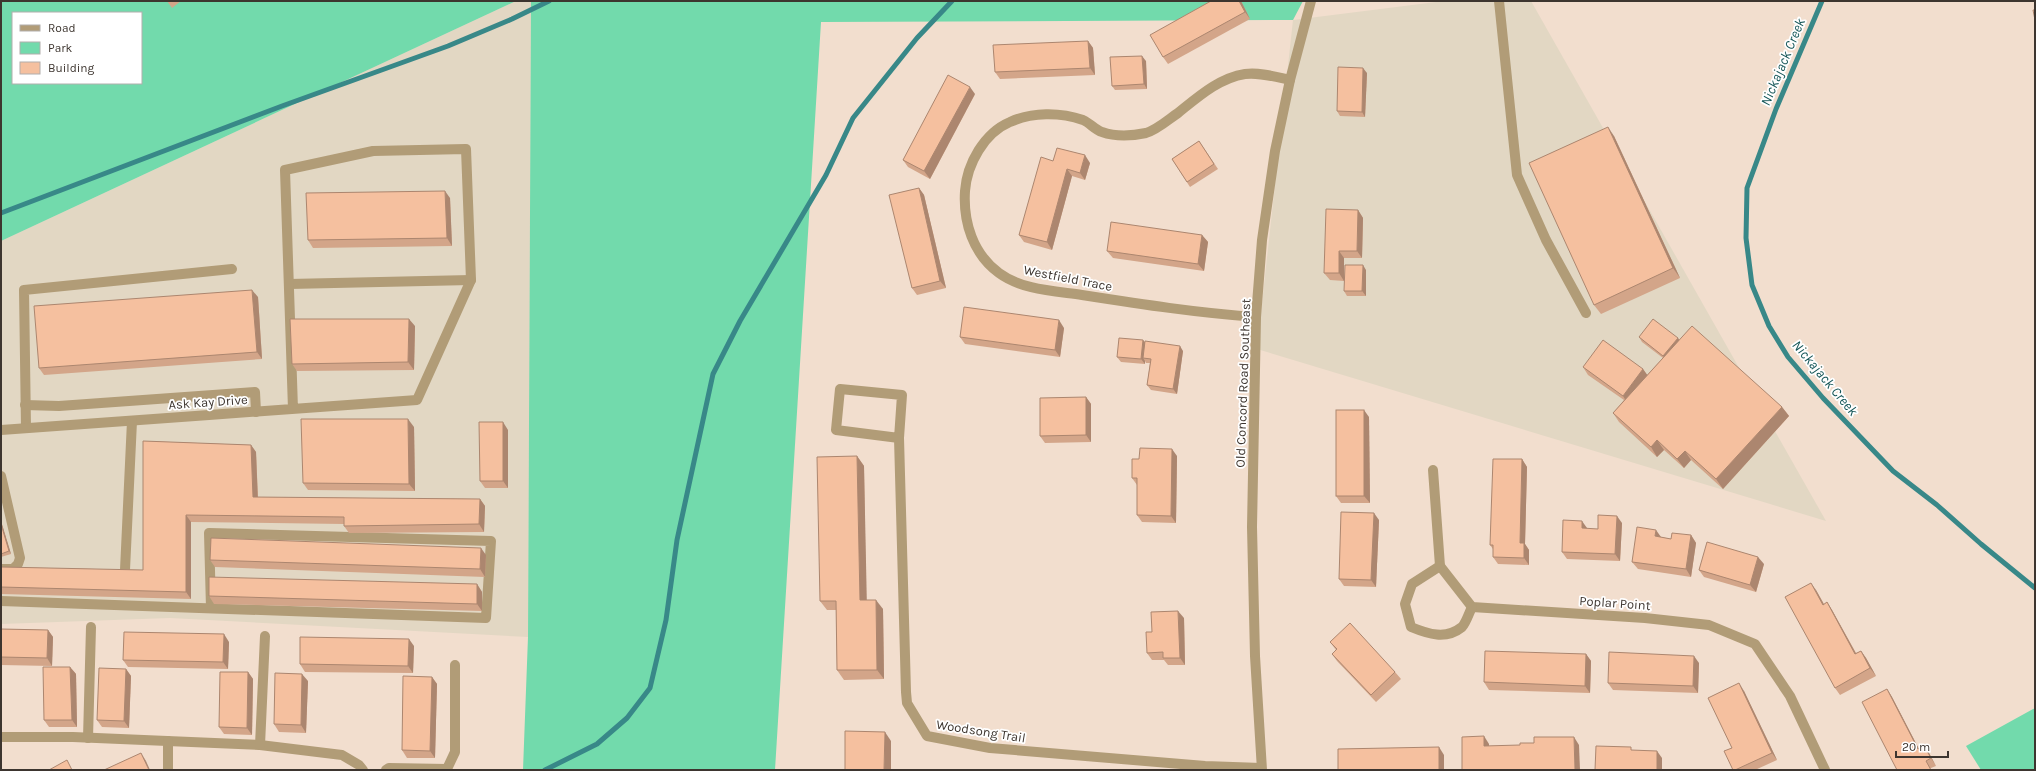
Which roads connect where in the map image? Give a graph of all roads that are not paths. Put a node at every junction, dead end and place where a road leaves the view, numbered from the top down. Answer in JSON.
{"nodes":[{"id":1,"x":1311,"y":1,"type":"edge"},
{"id":2,"x":1499,"y":1,"type":"edge"},
{"id":3,"x":1290,"y":80,"type":"junction"},
{"id":4,"x":232,"y":269,"type":"dead end"},
{"id":5,"x":471,"y":280,"type":"junction"},
{"id":6,"x":289,"y":284,"type":"junction"},
{"id":7,"x":1586,"y":313,"type":"dead end"},
{"id":8,"x":1256,"y":317,"type":"junction"},
{"id":9,"x":24,"y":405,"type":"junction"},
{"id":10,"x":293,"y":409,"type":"junction"},
{"id":11,"x":256,"y":412,"type":"junction"},
{"id":12,"x":132,"y":421,"type":"junction"},
{"id":13,"x":26,"y":428,"type":"junction"},
{"id":14,"x":1,"y":430,"type":"edge"},
{"id":15,"x":899,"y":438,"type":"junction"},
{"id":16,"x":1433,"y":470,"type":"dead end"},
{"id":17,"x":1,"y":476,"type":"edge"},
{"id":18,"x":1440,"y":566,"type":"junction"},
{"id":19,"x":1,"y":569,"type":"edge"},
{"id":20,"x":125,"y":570,"type":"edge"},
{"id":21,"x":1,"y":601,"type":"edge"},
{"id":22,"x":1472,"y":607,"type":"junction"},
{"id":23,"x":211,"y":608,"type":"junction"},
{"id":24,"x":91,"y":627,"type":"dead end"},
{"id":25,"x":265,"y":636,"type":"dead end"},
{"id":26,"x":455,"y":665,"type":"dead end"},
{"id":27,"x":1,"y":737,"type":"edge"},
{"id":28,"x":88,"y":738,"type":"junction"},
{"id":29,"x":168,"y":741,"type":"junction"},
{"id":30,"x":260,"y":745,"type":"junction"},
{"id":31,"x":1205,"y":768,"type":"edge"},
{"id":32,"x":1261,"y":769,"type":"edge"},
{"id":33,"x":1823,"y":769,"type":"edge"},
{"id":34,"x":168,"y":770,"type":"edge"},
{"id":35,"x":363,"y":770,"type":"edge"},
{"id":36,"x":386,"y":770,"type":"edge"}],
"edges":[{"from":1,"to":3,"type":"street","name":"Old Concord Road Southeast"},
{"from":2,"to":7,"type":"street"},
{"from":3,"to":8,"type":"street","name":"Old Concord Road Southeast"},
{"from":3,"to":8,"type":"street","name":"Westfield Trace"},
{"from":4,"to":9,"type":"street"},
{"from":5,"to":6,"type":"street"},
{"from":5,"to":6,"type":"street"},
{"from":5,"to":10,"type":"street","name":"Ask Kay Drive"},
{"from":6,"to":10,"type":"street"},
{"from":8,"to":32,"type":"street","name":"Old Concord Road Southeast"},
{"from":9,"to":11,"type":"street"},
{"from":9,"to":13,"type":"street"},
{"from":10,"to":11,"type":"street","name":"Ask Kay Drive"},
{"from":11,"to":12,"type":"street","name":"Ask Kay Drive"},
{"from":12,"to":13,"type":"street","name":"Ask Kay Drive"},
{"from":12,"to":20,"type":"street"},
{"from":13,"to":14,"type":"street","name":"Ask Kay Drive"},
{"from":15,"to":15,"type":"street","name":"Woodsong Trail"},
{"from":15,"to":31,"type":"street","name":"Woodsong Trail"},
{"from":16,"to":18,"type":"street"},
{"from":17,"to":19,"type":"street"},
{"from":18,"to":22,"type":"street"},
{"from":18,"to":22,"type":"street"},
{"from":21,"to":23,"type":"street"},
{"from":22,"to":33,"type":"street","name":"Poplar Point"},
{"from":23,"to":23,"type":"street"},
{"from":24,"to":28,"type":"street"},
{"from":25,"to":30,"type":"street"},
{"from":26,"to":36,"type":"street"},
{"from":27,"to":28,"type":"street"},
{"from":28,"to":29,"type":"street"},
{"from":29,"to":30,"type":"street"},
{"from":29,"to":34,"type":"street"},
{"from":30,"to":35,"type":"street"},
{"from":31,"to":32,"type":"street","name":"Woodsong Trail"}]}
